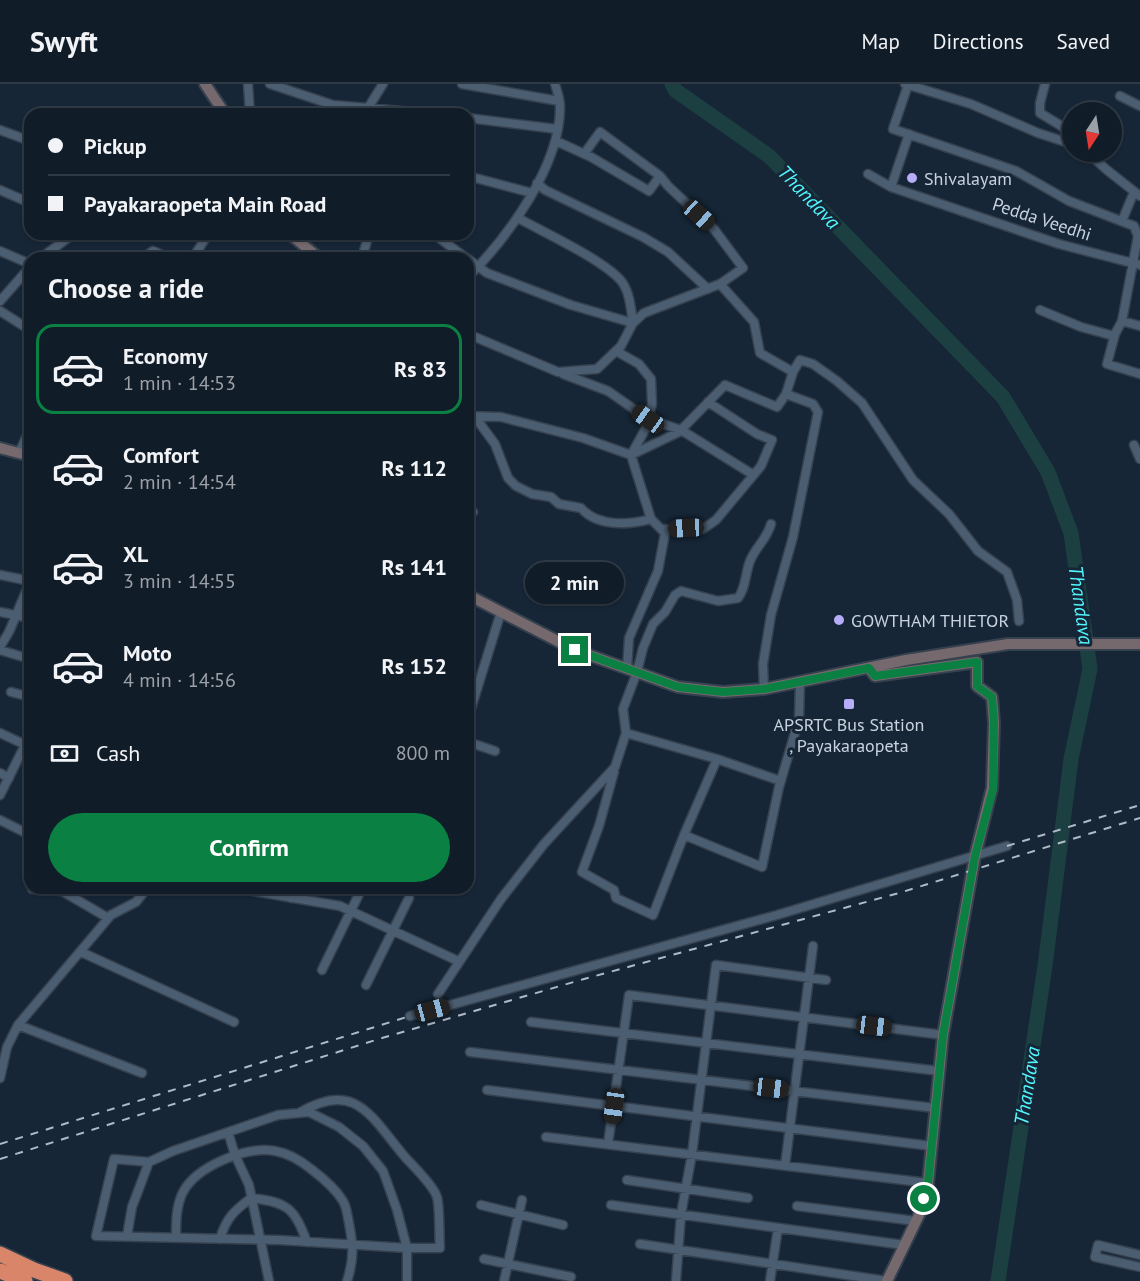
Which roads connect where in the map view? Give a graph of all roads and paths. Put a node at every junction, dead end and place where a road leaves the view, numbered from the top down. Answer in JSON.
{"nodes":[{"id":1,"x":205,"y":84,"type":"edge"},
{"id":2,"x":248,"y":84,"type":"edge"},
{"id":3,"x":270,"y":84,"type":"edge"},
{"id":4,"x":383,"y":84,"type":"edge"},
{"id":5,"x":462,"y":84,"type":"edge"},
{"id":6,"x":555,"y":84,"type":"edge"},
{"id":7,"x":1045,"y":84,"type":"edge"},
{"id":8,"x":907,"y":85,"type":"edge"},
{"id":9,"x":1120,"y":96,"type":"dead end"},
{"id":10,"x":559,"y":101,"type":"junction"},
{"id":11,"x":1140,"y":106,"type":"edge"},
{"id":12,"x":221,"y":108,"type":"edge"},
{"id":13,"x":250,"y":108,"type":"edge"},
{"id":14,"x":350,"y":108,"type":"edge"},
{"id":15,"x":370,"y":108,"type":"edge"},
{"id":16,"x":474,"y":119,"type":"edge"},
{"id":17,"x":1062,"y":126,"type":"edge"},
{"id":18,"x":557,"y":129,"type":"junction"},
{"id":19,"x":0,"y":130,"type":"edge"},
{"id":20,"x":909,"y":134,"type":"junction"},
{"id":21,"x":24,"y":139,"type":"edge"},
{"id":22,"x":1062,"y":140,"type":"edge"},
{"id":23,"x":556,"y":141,"type":"junction"},
{"id":24,"x":584,"y":154,"type":"junction"},
{"id":25,"x":1099,"y":162,"type":"edge"},
{"id":26,"x":868,"y":174,"type":"dead end"},
{"id":27,"x":660,"y":176,"type":"junction"},
{"id":28,"x":474,"y":178,"type":"edge"},
{"id":29,"x":537,"y":183,"type":"junction"},
{"id":30,"x":891,"y":187,"type":"junction"},
{"id":31,"x":0,"y":190,"type":"edge"},
{"id":32,"x":532,"y":193,"type":"junction"},
{"id":33,"x":1137,"y":194,"type":"edge"},
{"id":34,"x":24,"y":200,"type":"edge"},
{"id":35,"x":518,"y":218,"type":"junction"},
{"id":36,"x":1122,"y":221,"type":"junction"},
{"id":37,"x":65,"y":240,"type":"edge"},
{"id":38,"x":297,"y":240,"type":"edge"},
{"id":39,"x":442,"y":240,"type":"edge"},
{"id":40,"x":0,"y":251,"type":"edge"},
{"id":41,"x":49,"y":252,"type":"edge"},
{"id":42,"x":312,"y":252,"type":"edge"},
{"id":43,"x":458,"y":252,"type":"edge"},
{"id":44,"x":24,"y":262,"type":"edge"},
{"id":45,"x":474,"y":264,"type":"edge"},
{"id":46,"x":1136,"y":264,"type":"edge"},
{"id":47,"x":478,"y":267,"type":"junction"},
{"id":48,"x":474,"y":271,"type":"edge"},
{"id":49,"x":24,"y":272,"type":"edge"},
{"id":50,"x":720,"y":284,"type":"junction"},
{"id":51,"x":708,"y":289,"type":"junction"},
{"id":52,"x":0,"y":301,"type":"edge"},
{"id":53,"x":1040,"y":310,"type":"dead end"},
{"id":54,"x":0,"y":311,"type":"edge"},
{"id":55,"x":1122,"y":321,"type":"junction"},
{"id":56,"x":633,"y":323,"type":"junction"},
{"id":57,"x":24,"y":326,"type":"edge"},
{"id":58,"x":1140,"y":326,"type":"edge"},
{"id":59,"x":1114,"y":336,"type":"junction"},
{"id":60,"x":474,"y":337,"type":"edge"},
{"id":61,"x":616,"y":351,"type":"junction"},
{"id":62,"x":558,"y":372,"type":"junction"},
{"id":63,"x":793,"y":372,"type":"junction"},
{"id":64,"x":1140,"y":374,"type":"edge"},
{"id":65,"x":786,"y":394,"type":"junction"},
{"id":66,"x":708,"y":402,"type":"junction"},
{"id":67,"x":474,"y":417,"type":"edge"},
{"id":68,"x":648,"y":419,"type":"junction"},
{"id":69,"x":474,"y":421,"type":"edge"},
{"id":70,"x":681,"y":430,"type":"junction"},
{"id":71,"x":24,"y":442,"type":"edge"},
{"id":72,"x":1134,"y":445,"type":"dead end"},
{"id":73,"x":0,"y":448,"type":"edge"},
{"id":74,"x":19,"y":453,"type":"junction"},
{"id":75,"x":24,"y":454,"type":"edge"},
{"id":76,"x":631,"y":454,"type":"junction"},
{"id":77,"x":1140,"y":459,"type":"edge"},
{"id":78,"x":752,"y":474,"type":"junction"},
{"id":79,"x":651,"y":519,"type":"junction"},
{"id":80,"x":771,"y":524,"type":"dead end"},
{"id":81,"x":661,"y":529,"type":"junction"},
{"id":82,"x":0,"y":575,"type":"edge"},
{"id":83,"x":24,"y":580,"type":"edge"},
{"id":84,"x":24,"y":595,"type":"edge"},
{"id":85,"x":474,"y":598,"type":"edge"},
{"id":86,"x":0,"y":612,"type":"edge"},
{"id":87,"x":501,"y":612,"type":"junction"},
{"id":88,"x":16,"y":614,"type":"junction"},
{"id":89,"x":24,"y":616,"type":"edge"},
{"id":90,"x":1019,"y":621,"type":"dead end"},
{"id":91,"x":1140,"y":644,"type":"edge"},
{"id":92,"x":0,"y":649,"type":"edge"},
{"id":93,"x":24,"y":657,"type":"edge"},
{"id":94,"x":869,"y":668,"type":"junction"},
{"id":95,"x":632,"y":670,"type":"junction"},
{"id":96,"x":800,"y":682,"type":"junction"},
{"id":97,"x":764,"y":689,"type":"junction"},
{"id":98,"x":11,"y":692,"type":"dead end"},
{"id":99,"x":24,"y":695,"type":"edge"},
{"id":100,"x":474,"y":699,"type":"edge"},
{"id":101,"x":0,"y":733,"type":"edge"},
{"id":102,"x":626,"y":733,"type":"junction"},
{"id":103,"x":24,"y":744,"type":"edge"},
{"id":104,"x":474,"y":744,"type":"edge"},
{"id":105,"x":495,"y":751,"type":"dead end"},
{"id":106,"x":24,"y":753,"type":"edge"},
{"id":107,"x":717,"y":759,"type":"junction"},
{"id":108,"x":615,"y":767,"type":"junction"},
{"id":109,"x":0,"y":773,"type":"edge"},
{"id":110,"x":9,"y":778,"type":"junction"},
{"id":111,"x":781,"y":781,"type":"junction"},
{"id":112,"x":0,"y":795,"type":"edge"},
{"id":113,"x":0,"y":820,"type":"edge"},
{"id":114,"x":24,"y":832,"type":"edge"},
{"id":115,"x":684,"y":835,"type":"junction"},
{"id":116,"x":1008,"y":846,"type":"dead end"},
{"id":117,"x":975,"y":856,"type":"junction"},
{"id":118,"x":69,"y":894,"type":"edge"},
{"id":119,"x":142,"y":894,"type":"edge"},
{"id":120,"x":269,"y":894,"type":"edge"},
{"id":121,"x":292,"y":894,"type":"edge"},
{"id":122,"x":359,"y":894,"type":"edge"},
{"id":123,"x":291,"y":898,"type":"junction"},
{"id":124,"x":409,"y":898,"type":"dead end"},
{"id":125,"x":351,"y":912,"type":"junction"},
{"id":126,"x":108,"y":918,"type":"junction"},
{"id":127,"x":393,"y":932,"type":"junction"},
{"id":128,"x":813,"y":946,"type":"dead end"},
{"id":129,"x":81,"y":952,"type":"junction"},
{"id":130,"x":458,"y":961,"type":"junction"},
{"id":131,"x":321,"y":970,"type":"dead end"},
{"id":132,"x":809,"y":978,"type":"junction"},
{"id":133,"x":826,"y":980,"type":"dead end"},
{"id":134,"x":366,"y":985,"type":"dead end"},
{"id":135,"x":438,"y":994,"type":"dead end"},
{"id":136,"x":710,"y":1005,"type":"junction"},
{"id":137,"x":410,"y":1016,"type":"dead end"},
{"id":138,"x":804,"y":1017,"type":"junction"},
{"id":139,"x":234,"y":1022,"type":"dead end"},
{"id":140,"x":531,"y":1022,"type":"dead end"},
{"id":141,"x":18,"y":1025,"type":"junction"},
{"id":142,"x":624,"y":1033,"type":"junction"},
{"id":143,"x":943,"y":1035,"type":"junction"},
{"id":144,"x":706,"y":1043,"type":"junction"},
{"id":145,"x":3,"y":1045,"type":"edge"},
{"id":146,"x":470,"y":1052,"type":"dead end"},
{"id":147,"x":799,"y":1054,"type":"junction"},
{"id":148,"x":1,"y":1068,"type":"edge"},
{"id":149,"x":619,"y":1070,"type":"junction"},
{"id":150,"x":939,"y":1071,"type":"junction"},
{"id":151,"x":141,"y":1073,"type":"dead end"},
{"id":152,"x":0,"y":1078,"type":"edge"},
{"id":153,"x":701,"y":1080,"type":"junction"},
{"id":154,"x":487,"y":1090,"type":"dead end"},
{"id":155,"x":794,"y":1091,"type":"junction"},
{"id":156,"x":614,"y":1106,"type":"junction"},
{"id":157,"x":935,"y":1108,"type":"junction"},
{"id":158,"x":298,"y":1113,"type":"junction"},
{"id":159,"x":696,"y":1116,"type":"junction"},
{"id":160,"x":789,"y":1128,"type":"junction"},
{"id":161,"x":228,"y":1132,"type":"junction"},
{"id":162,"x":546,"y":1137,"type":"dead end"},
{"id":163,"x":608,"y":1144,"type":"junction"},
{"id":164,"x":931,"y":1146,"type":"junction"},
{"id":165,"x":692,"y":1154,"type":"junction"},
{"id":166,"x":235,"y":1155,"type":"junction"},
{"id":167,"x":149,"y":1162,"type":"junction"},
{"id":168,"x":785,"y":1166,"type":"junction"},
{"id":169,"x":627,"y":1180,"type":"dead end"},
{"id":170,"x":928,"y":1183,"type":"junction"},
{"id":171,"x":686,"y":1189,"type":"junction"},
{"id":172,"x":251,"y":1198,"type":"junction"},
{"id":173,"x":748,"y":1198,"type":"dead end"},
{"id":174,"x":522,"y":1200,"type":"dead end"},
{"id":175,"x":481,"y":1205,"type":"dead end"},
{"id":176,"x":611,"y":1205,"type":"dead end"},
{"id":177,"x":797,"y":1206,"type":"dead end"},
{"id":178,"x":519,"y":1214,"type":"junction"},
{"id":179,"x":681,"y":1214,"type":"junction"},
{"id":180,"x":916,"y":1221,"type":"junction"},
{"id":181,"x":563,"y":1225,"type":"dead end"},
{"id":182,"x":778,"y":1228,"type":"junction"},
{"id":183,"x":127,"y":1236,"type":"junction"},
{"id":184,"x":177,"y":1237,"type":"junction"},
{"id":185,"x":220,"y":1239,"type":"junction"},
{"id":186,"x":261,"y":1240,"type":"junction"},
{"id":187,"x":307,"y":1242,"type":"junction"},
{"id":188,"x":640,"y":1244,"type":"dead end"},
{"id":189,"x":354,"y":1245,"type":"junction"},
{"id":190,"x":904,"y":1245,"type":"junction"},
{"id":191,"x":407,"y":1248,"type":"junction"},
{"id":192,"x":678,"y":1250,"type":"junction"},
{"id":193,"x":0,"y":1254,"type":"edge"},
{"id":194,"x":1140,"y":1255,"type":"edge"},
{"id":195,"x":484,"y":1259,"type":"dead end"},
{"id":196,"x":508,"y":1264,"type":"junction"},
{"id":197,"x":773,"y":1264,"type":"junction"},
{"id":198,"x":1140,"y":1267,"type":"edge"},
{"id":199,"x":0,"y":1270,"type":"edge"},
{"id":200,"x":571,"y":1277,"type":"dead end"},
{"id":201,"x":24,"y":1281,"type":"edge"},
{"id":202,"x":64,"y":1281,"type":"edge"},
{"id":203,"x":269,"y":1281,"type":"edge"},
{"id":204,"x":347,"y":1281,"type":"edge"},
{"id":205,"x":407,"y":1281,"type":"edge"},
{"id":206,"x":504,"y":1281,"type":"edge"},
{"id":207,"x":676,"y":1281,"type":"edge"},
{"id":208,"x":770,"y":1281,"type":"edge"},
{"id":209,"x":887,"y":1281,"type":"edge"}],
"edges":[{"from":1,"to":12,"type":"street"},
{"from":2,"to":13,"type":"street"},
{"from":3,"to":14,"type":"street"},
{"from":4,"to":15,"type":"street"},
{"from":5,"to":10,"type":"street"},
{"from":6,"to":10,"type":"street"},
{"from":7,"to":17,"type":"street"},
{"from":8,"to":20,"type":"street"},
{"from":8,"to":22,"type":"street"},
{"from":9,"to":11,"type":"street"},
{"from":10,"to":18,"type":"street"},
{"from":16,"to":18,"type":"street"},
{"from":18,"to":23,"type":"street"},
{"from":19,"to":21,"type":"street"},
{"from":20,"to":30,"type":"street"},
{"from":20,"to":36,"type":"street"},
{"from":23,"to":24,"type":"street"},
{"from":23,"to":29,"type":"street"},
{"from":24,"to":27,"type":"street"},
{"from":24,"to":27,"type":"street"},
{"from":25,"to":33,"type":"street"},
{"from":26,"to":30,"type":"street","name":"Pedda Veedhi"},
{"from":27,"to":50,"type":"street"},
{"from":28,"to":32,"type":"street"},
{"from":29,"to":32,"type":"street"},
{"from":29,"to":51,"type":"street"},
{"from":30,"to":46,"type":"street","name":"Pedda Veedhi"},
{"from":31,"to":34,"type":"street"},
{"from":32,"to":35,"type":"street"},
{"from":33,"to":36,"type":"street"},
{"from":35,"to":47,"type":"street"},
{"from":35,"to":56,"type":"street"},
{"from":36,"to":46,"type":"street"},
{"from":37,"to":41,"type":"street"},
{"from":38,"to":42,"type":"street"},
{"from":39,"to":43,"type":"street"},
{"from":40,"to":44,"type":"street"},
{"from":45,"to":47,"type":"street"},
{"from":46,"to":55,"type":"street"},
{"from":47,"to":48,"type":"street"},
{"from":47,"to":56,"type":"street"},
{"from":49,"to":52,"type":"street"},
{"from":50,"to":51,"type":"street"},
{"from":50,"to":63,"type":"street"},
{"from":51,"to":56,"type":"street"},
{"from":53,"to":59,"type":"street"},
{"from":54,"to":57,"type":"street"},
{"from":55,"to":58,"type":"street"},
{"from":55,"to":59,"type":"street"},
{"from":56,"to":61,"type":"street"},
{"from":59,"to":64,"type":"street"},
{"from":60,"to":62,"type":"street"},
{"from":61,"to":62,"type":"street"},
{"from":61,"to":68,"type":"street"},
{"from":62,"to":68,"type":"street"},
{"from":63,"to":65,"type":"street"},
{"from":63,"to":90,"type":"street"},
{"from":65,"to":66,"type":"street"},
{"from":65,"to":97,"type":"street"},
{"from":66,"to":70,"type":"street"},
{"from":66,"to":78,"type":"street"},
{"from":67,"to":76,"type":"street"},
{"from":68,"to":70,"type":"street"},
{"from":68,"to":76,"type":"street"},
{"from":69,"to":79,"type":"street"},
{"from":70,"to":76,"type":"street"},
{"from":70,"to":78,"type":"street"},
{"from":71,"to":74,"type":"street"},
{"from":72,"to":77,"type":"street"},
{"from":73,"to":74,"type":"street"},
{"from":74,"to":75,"type":"street"},
{"from":76,"to":79,"type":"street"},
{"from":78,"to":81,"type":"street"},
{"from":79,"to":81,"type":"street"},
{"from":80,"to":95,"type":"street"},
{"from":81,"to":95,"type":"street"},
{"from":82,"to":83,"type":"street"},
{"from":84,"to":88,"type":"street"},
{"from":85,"to":87,"type":"street"},
{"from":86,"to":88,"type":"street"},
{"from":87,"to":95,"type":"street"},
{"from":87,"to":100,"type":"street"},
{"from":88,"to":89,"type":"street"},
{"from":88,"to":92,"type":"street"},
{"from":91,"to":94,"type":"street"},
{"from":92,"to":93,"type":"street"},
{"from":94,"to":96,"type":"street"},
{"from":94,"to":117,"type":"street"},
{"from":95,"to":97,"type":"street"},
{"from":95,"to":102,"type":"street"},
{"from":96,"to":97,"type":"street"},
{"from":96,"to":111,"type":"street"},
{"from":98,"to":99,"type":"street"},
{"from":101,"to":103,"type":"street"},
{"from":102,"to":107,"type":"street"},
{"from":102,"to":108,"type":"street"},
{"from":104,"to":105,"type":"street"},
{"from":106,"to":110,"type":"street"},
{"from":107,"to":111,"type":"street"},
{"from":107,"to":115,"type":"street"},
{"from":108,"to":115,"type":"street"},
{"from":108,"to":130,"type":"street"},
{"from":109,"to":110,"type":"street"},
{"from":110,"to":112,"type":"street"},
{"from":111,"to":115,"type":"street"},
{"from":113,"to":114,"type":"street"},
{"from":116,"to":117,"type":"street"},
{"from":117,"to":137,"type":"street"},
{"from":117,"to":143,"type":"street"},
{"from":118,"to":126,"type":"street"},
{"from":119,"to":126,"type":"street"},
{"from":120,"to":123,"type":"street"},
{"from":121,"to":123,"type":"street"},
{"from":122,"to":125,"type":"street"},
{"from":123,"to":125,"type":"street"},
{"from":124,"to":127,"type":"street"},
{"from":125,"to":127,"type":"street"},
{"from":125,"to":131,"type":"street"},
{"from":126,"to":129,"type":"street"},
{"from":127,"to":130,"type":"street"},
{"from":127,"to":134,"type":"street"},
{"from":128,"to":132,"type":"street"},
{"from":129,"to":139,"type":"street"},
{"from":129,"to":141,"type":"street"},
{"from":130,"to":135,"type":"street"},
{"from":132,"to":133,"type":"street"},
{"from":132,"to":136,"type":"street"},
{"from":132,"to":138,"type":"street"},
{"from":136,"to":138,"type":"street"},
{"from":136,"to":142,"type":"street"},
{"from":136,"to":144,"type":"street"},
{"from":138,"to":143,"type":"street"},
{"from":138,"to":147,"type":"street"},
{"from":140,"to":142,"type":"street"},
{"from":141,"to":145,"type":"street"},
{"from":141,"to":151,"type":"street"},
{"from":142,"to":144,"type":"street"},
{"from":142,"to":149,"type":"street"},
{"from":143,"to":150,"type":"street"},
{"from":144,"to":147,"type":"street"},
{"from":144,"to":153,"type":"street"},
{"from":145,"to":148,"type":"street"},
{"from":146,"to":149,"type":"street"},
{"from":147,"to":150,"type":"street"},
{"from":147,"to":155,"type":"street"},
{"from":148,"to":152,"type":"street"},
{"from":149,"to":153,"type":"street"},
{"from":149,"to":156,"type":"street"},
{"from":150,"to":157,"type":"street"},
{"from":153,"to":155,"type":"street"},
{"from":153,"to":159,"type":"street"},
{"from":154,"to":156,"type":"street"},
{"from":155,"to":157,"type":"street"},
{"from":155,"to":160,"type":"street"},
{"from":156,"to":159,"type":"street"},
{"from":156,"to":163,"type":"street"},
{"from":157,"to":164,"type":"street"},
{"from":158,"to":161,"type":"street"},
{"from":158,"to":191,"type":"street"},
{"from":158,"to":191,"type":"street"},
{"from":159,"to":160,"type":"street"},
{"from":159,"to":165,"type":"street"},
{"from":160,"to":164,"type":"street"},
{"from":160,"to":168,"type":"street"},
{"from":161,"to":166,"type":"street"},
{"from":161,"to":167,"type":"street"},
{"from":162,"to":163,"type":"street"},
{"from":163,"to":165,"type":"street"},
{"from":164,"to":170,"type":"street"},
{"from":165,"to":168,"type":"street"},
{"from":165,"to":171,"type":"street"},
{"from":166,"to":172,"type":"street"},
{"from":166,"to":184,"type":"street"},
{"from":166,"to":189,"type":"street"},
{"from":167,"to":183,"type":"street"},
{"from":167,"to":183,"type":"street"},
{"from":168,"to":170,"type":"street"},
{"from":169,"to":171,"type":"street"},
{"from":170,"to":180,"type":"street"},
{"from":171,"to":173,"type":"street"},
{"from":171,"to":179,"type":"street"},
{"from":172,"to":185,"type":"street"},
{"from":172,"to":186,"type":"street"},
{"from":172,"to":187,"type":"street"},
{"from":174,"to":178,"type":"street"},
{"from":175,"to":178,"type":"street"},
{"from":176,"to":179,"type":"street"},
{"from":177,"to":180,"type":"street"},
{"from":178,"to":181,"type":"street"},
{"from":178,"to":196,"type":"street"},
{"from":179,"to":182,"type":"street"},
{"from":179,"to":192,"type":"street"},
{"from":180,"to":190,"type":"street"},
{"from":182,"to":190,"type":"street"},
{"from":182,"to":197,"type":"street"},
{"from":183,"to":184,"type":"street"},
{"from":184,"to":185,"type":"street"},
{"from":185,"to":186,"type":"street"},
{"from":186,"to":187,"type":"street"},
{"from":186,"to":203,"type":"street"},
{"from":187,"to":189,"type":"street"},
{"from":188,"to":192,"type":"street"},
{"from":189,"to":191,"type":"street"},
{"from":189,"to":204,"type":"street"},
{"from":190,"to":209,"type":"street"},
{"from":191,"to":205,"type":"street"},
{"from":192,"to":197,"type":"street"},
{"from":192,"to":207,"type":"street"},
{"from":193,"to":202,"type":"highway"},
{"from":194,"to":198,"type":"street"},
{"from":195,"to":196,"type":"street"},
{"from":196,"to":200,"type":"street"},
{"from":196,"to":206,"type":"street"},
{"from":197,"to":208,"type":"street"},
{"from":197,"to":209,"type":"street"},
{"from":199,"to":201,"type":"highway"}]}
